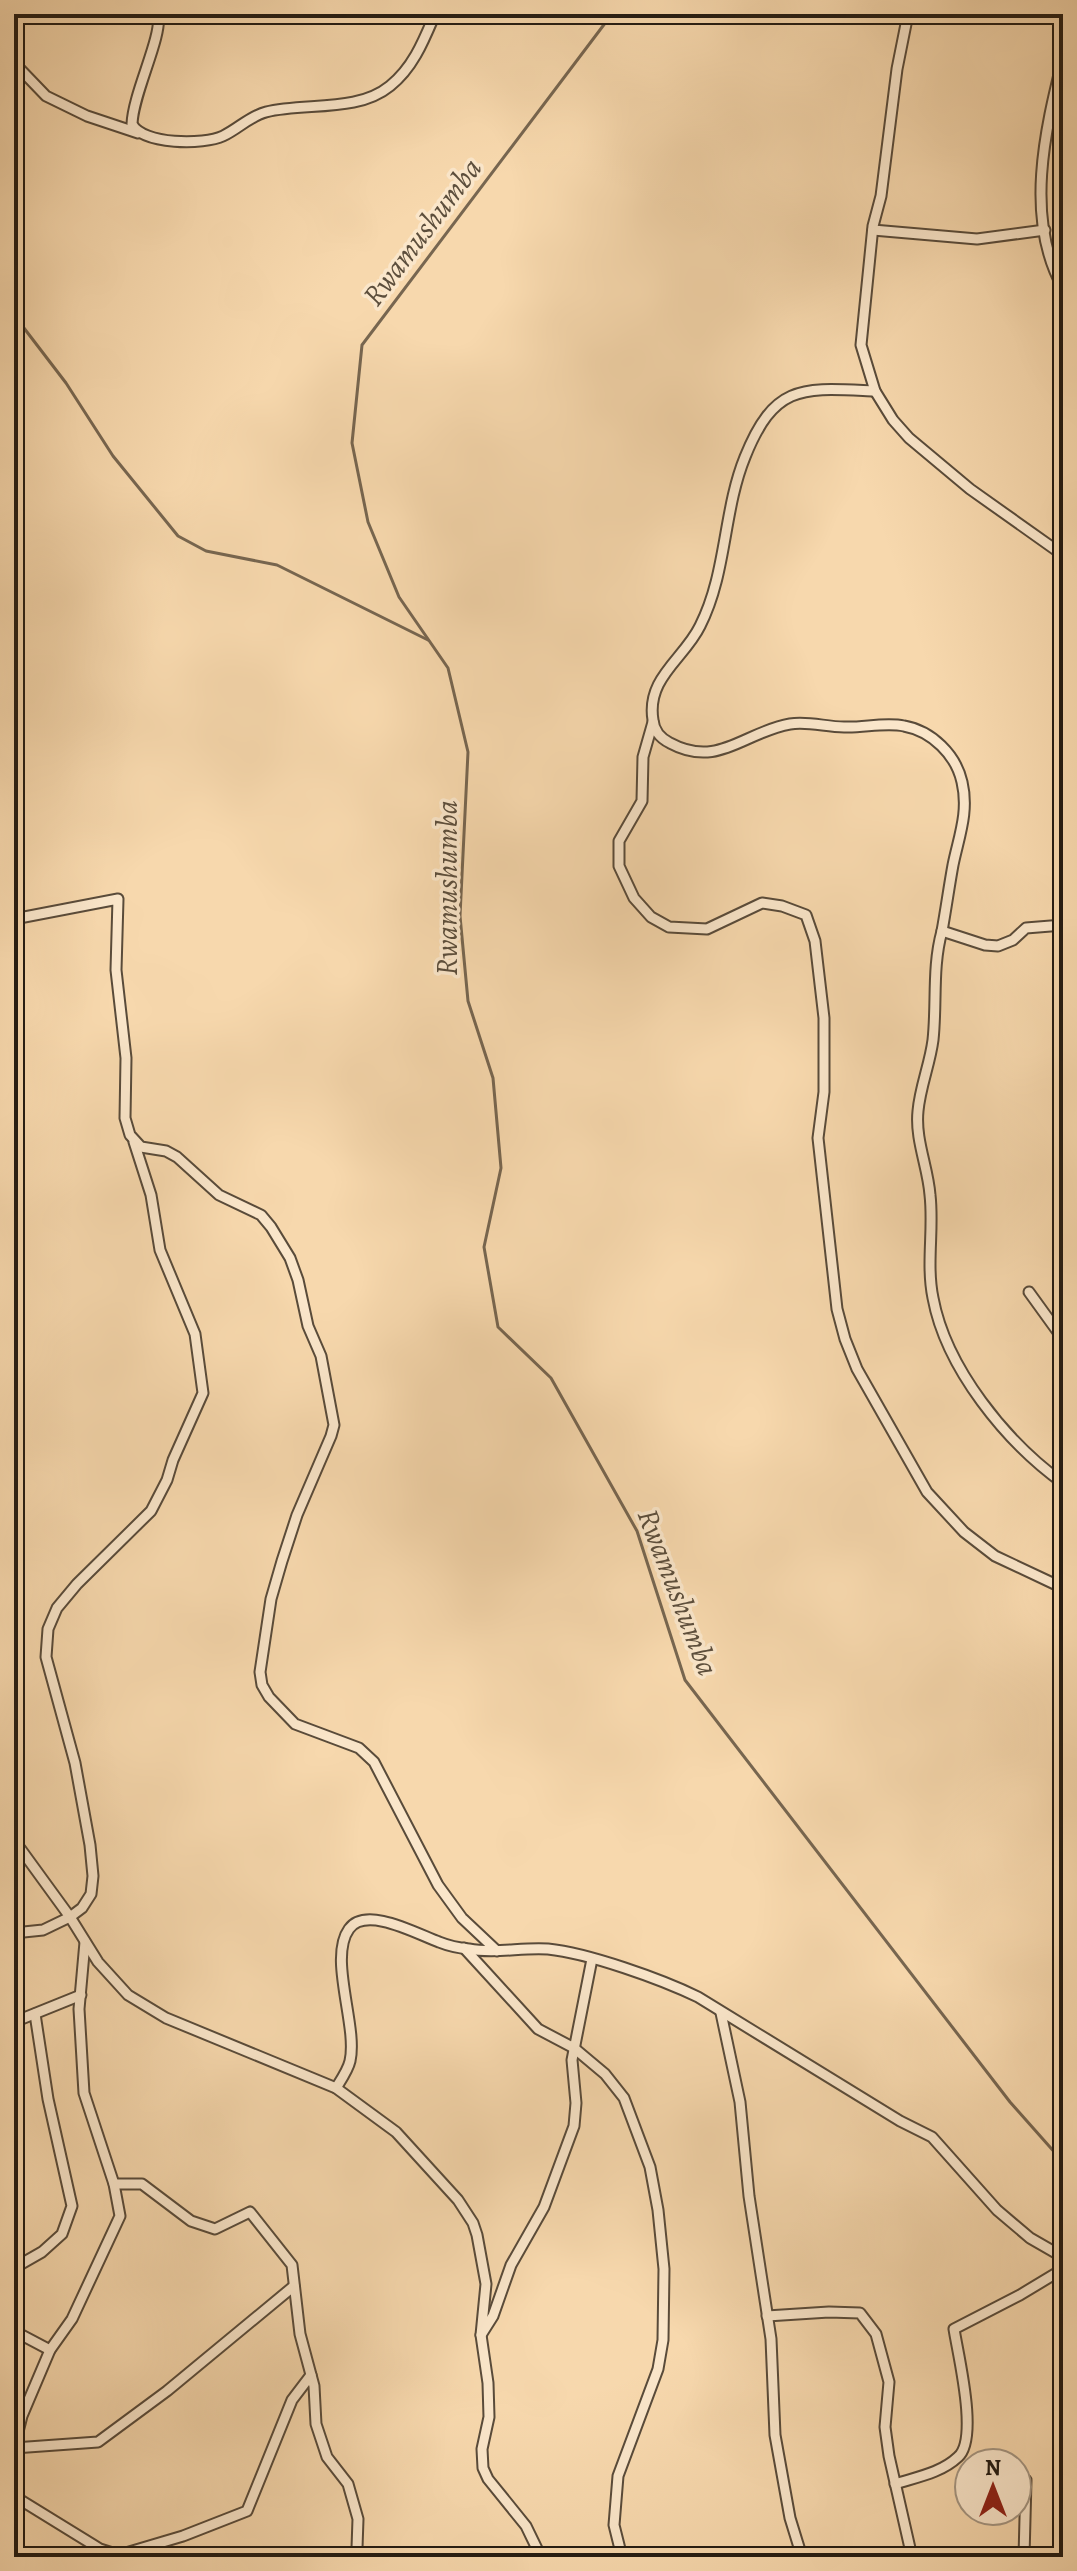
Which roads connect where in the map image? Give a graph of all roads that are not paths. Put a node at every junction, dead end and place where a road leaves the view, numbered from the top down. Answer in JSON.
{"nodes":[{"id":1,"x":158,"y":14,"type":"edge"},
{"id":2,"x":435,"y":14,"type":"edge"},
{"id":3,"x":908,"y":14,"type":"edge"},
{"id":4,"x":1063,"y":58,"type":"edge"},
{"id":5,"x":20,"y":69,"type":"dead end"},
{"id":6,"x":140,"y":133,"type":"junction"},
{"id":7,"x":873,"y":230,"type":"junction"},
{"id":8,"x":1045,"y":230,"type":"junction"},
{"id":9,"x":1063,"y":288,"type":"edge"},
{"id":10,"x":875,"y":391,"type":"junction"},
{"id":11,"x":1063,"y":555,"type":"edge"},
{"id":12,"x":653,"y":722,"type":"junction"},
{"id":13,"x":14,"y":919,"type":"edge"},
{"id":14,"x":1063,"y":925,"type":"edge"},
{"id":15,"x":942,"y":931,"type":"junction"},
{"id":16,"x":134,"y":1142,"type":"junction"},
{"id":17,"x":1029,"y":1292,"type":"dead end"},
{"id":18,"x":1063,"y":1339,"type":"edge"},
{"id":19,"x":1063,"y":1483,"type":"edge"},
{"id":20,"x":1063,"y":1588,"type":"edge"},
{"id":21,"x":14,"y":1840,"type":"edge"},
{"id":22,"x":70,"y":1917,"type":"junction"},
{"id":23,"x":14,"y":1933,"type":"edge"},
{"id":24,"x":85,"y":1942,"type":"junction"},
{"id":25,"x":464,"y":1948,"type":"junction"},
{"id":26,"x":497,"y":1951,"type":"junction"},
{"id":27,"x":592,"y":1959,"type":"junction"},
{"id":28,"x":81,"y":1995,"type":"junction"},
{"id":29,"x":721,"y":2013,"type":"junction"},
{"id":30,"x":35,"y":2014,"type":"junction"},
{"id":31,"x":14,"y":2022,"type":"edge"},
{"id":32,"x":574,"y":2048,"type":"junction"},
{"id":33,"x":336,"y":2088,"type":"junction"},
{"id":34,"x":1063,"y":2152,"type":"edge"},
{"id":35,"x":114,"y":2184,"type":"junction"},
{"id":36,"x":1063,"y":2193,"type":"edge"},
{"id":37,"x":1063,"y":2257,"type":"edge"},
{"id":38,"x":14,"y":2268,"type":"edge"},
{"id":39,"x":1063,"y":2269,"type":"edge"},
{"id":40,"x":294,"y":2286,"type":"junction"},
{"id":41,"x":767,"y":2316,"type":"junction"},
{"id":42,"x":14,"y":2331,"type":"edge"},
{"id":43,"x":481,"y":2335,"type":"junction"},
{"id":44,"x":50,"y":2350,"type":"junction"},
{"id":45,"x":311,"y":2375,"type":"junction"},
{"id":46,"x":14,"y":2448,"type":"edge"},
{"id":47,"x":895,"y":2484,"type":"junction"},
{"id":48,"x":14,"y":2496,"type":"edge"},
{"id":49,"x":1025,"y":2527,"type":"edge"},
{"id":50,"x":353,"y":2557,"type":"edge"},
{"id":51,"x":541,"y":2557,"type":"edge"},
{"id":52,"x":622,"y":2557,"type":"edge"},
{"id":53,"x":802,"y":2557,"type":"edge"},
{"id":54,"x":912,"y":2557,"type":"edge"},
{"id":55,"x":1024,"y":2557,"type":"edge"}],
"edges":[{"from":1,"to":6,"type":"street"},
{"from":2,"to":6,"type":"street"},
{"from":3,"to":7,"type":"street"},
{"from":4,"to":8,"type":"street"},
{"from":5,"to":6,"type":"street"},
{"from":7,"to":8,"type":"street"},
{"from":7,"to":10,"type":"street"},
{"from":8,"to":9,"type":"street"},
{"from":10,"to":11,"type":"street"},
{"from":10,"to":12,"type":"street"},
{"from":12,"to":15,"type":"street"},
{"from":12,"to":20,"type":"street"},
{"from":13,"to":16,"type":"street"},
{"from":14,"to":15,"type":"street"},
{"from":15,"to":19,"type":"street"},
{"from":16,"to":22,"type":"street"},
{"from":16,"to":26,"type":"street"},
{"from":17,"to":18,"type":"street"},
{"from":21,"to":22,"type":"street"},
{"from":22,"to":23,"type":"street"},
{"from":22,"to":24,"type":"street"},
{"from":24,"to":28,"type":"street"},
{"from":24,"to":33,"type":"street"},
{"from":25,"to":26,"type":"street"},
{"from":25,"to":32,"type":"street"},
{"from":25,"to":33,"type":"street"},
{"from":26,"to":27,"type":"street"},
{"from":27,"to":29,"type":"street"},
{"from":27,"to":32,"type":"street"},
{"from":28,"to":30,"type":"street"},
{"from":28,"to":35,"type":"street"},
{"from":29,"to":37,"type":"street"},
{"from":29,"to":41,"type":"street"},
{"from":30,"to":31,"type":"street"},
{"from":30,"to":38,"type":"street"},
{"from":32,"to":43,"type":"street"},
{"from":32,"to":52,"type":"street"},
{"from":33,"to":43,"type":"street"},
{"from":34,"to":36,"type":"highway"},
{"from":35,"to":40,"type":"street"},
{"from":35,"to":44,"type":"street"},
{"from":39,"to":47,"type":"street"},
{"from":40,"to":45,"type":"street"},
{"from":40,"to":46,"type":"street"},
{"from":41,"to":47,"type":"street"},
{"from":41,"to":53,"type":"street"},
{"from":42,"to":44,"type":"street"},
{"from":43,"to":51,"type":"street"},
{"from":44,"to":46,"type":"street"},
{"from":45,"to":48,"type":"street"},
{"from":45,"to":50,"type":"street"},
{"from":47,"to":54,"type":"street"},
{"from":49,"to":55,"type":"street"}]}
